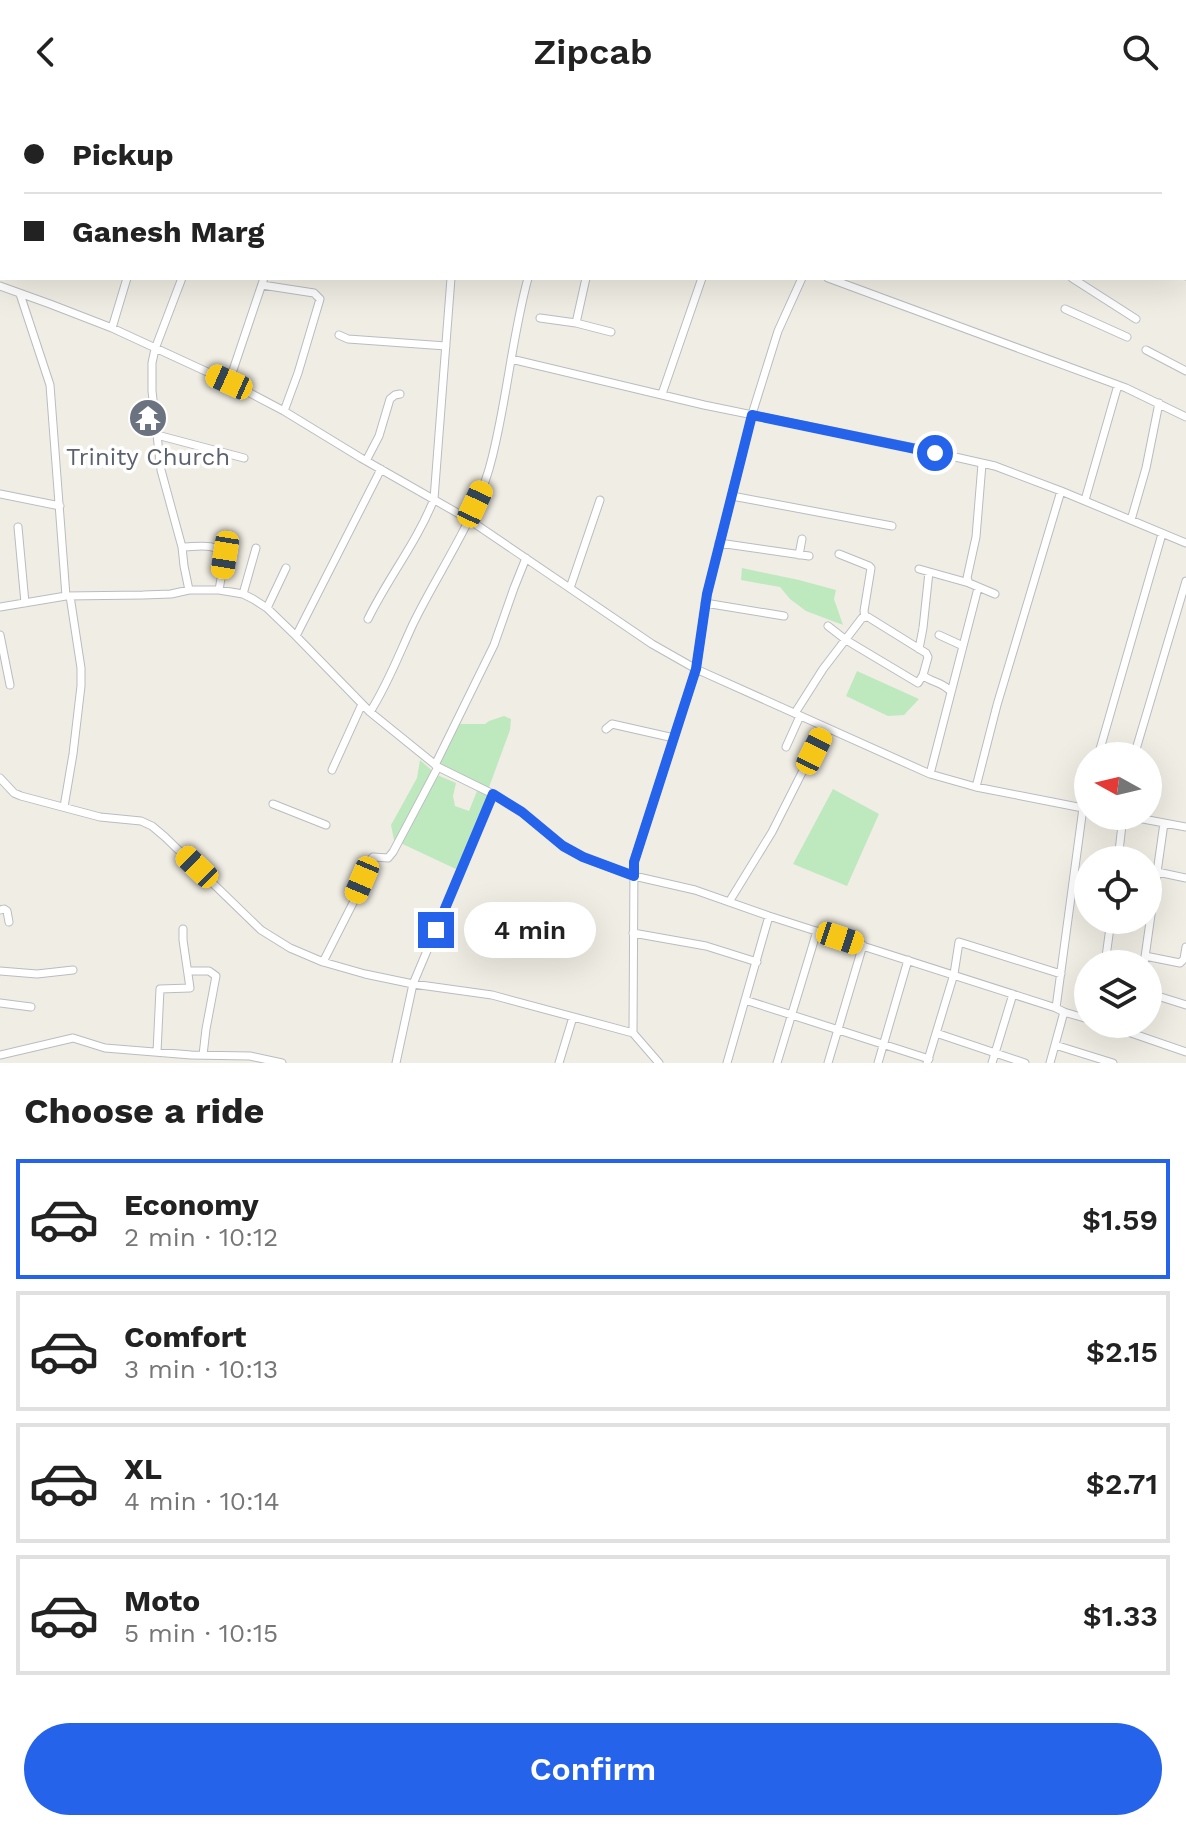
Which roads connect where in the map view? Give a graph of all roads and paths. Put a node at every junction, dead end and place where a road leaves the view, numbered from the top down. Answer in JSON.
{"nodes":[{"id":1,"x":126,"y":280,"type":"edge"},
{"id":2,"x":181,"y":280,"type":"edge"},
{"id":3,"x":451,"y":280,"type":"edge"},
{"id":4,"x":528,"y":280,"type":"edge"},
{"id":5,"x":586,"y":280,"type":"edge"},
{"id":6,"x":701,"y":280,"type":"edge"},
{"id":7,"x":801,"y":280,"type":"edge"},
{"id":8,"x":833,"y":280,"type":"edge"},
{"id":9,"x":1075,"y":280,"type":"edge"},
{"id":10,"x":263,"y":281,"type":"edge"},
{"id":11,"x":0,"y":286,"type":"edge"},
{"id":12,"x":20,"y":294,"type":"junction"},
{"id":13,"x":1065,"y":309,"type":"dead end"},
{"id":14,"x":540,"y":318,"type":"dead end"},
{"id":15,"x":1136,"y":319,"type":"dead end"},
{"id":16,"x":576,"y":323,"type":"junction"},
{"id":17,"x":112,"y":328,"type":"junction"},
{"id":18,"x":611,"y":332,"type":"dead end"},
{"id":19,"x":339,"y":335,"type":"dead end"},
{"id":20,"x":1127,"y":337,"type":"dead end"},
{"id":21,"x":446,"y":346,"type":"junction"},
{"id":22,"x":155,"y":349,"type":"junction"},
{"id":23,"x":1146,"y":350,"type":"dead end"},
{"id":24,"x":511,"y":359,"type":"junction"},
{"id":25,"x":1186,"y":371,"type":"edge"},
{"id":26,"x":229,"y":382,"type":"junction"},
{"id":27,"x":1118,"y":385,"type":"junction"},
{"id":28,"x":400,"y":394,"type":"dead end"},
{"id":29,"x":662,"y":394,"type":"junction"},
{"id":30,"x":1159,"y":403,"type":"junction"},
{"id":31,"x":284,"y":411,"type":"junction"},
{"id":32,"x":752,"y":415,"type":"junction"},
{"id":33,"x":1186,"y":417,"type":"edge"},
{"id":34,"x":157,"y":435,"type":"junction"},
{"id":35,"x":244,"y":458,"type":"dead end"},
{"id":36,"x":366,"y":461,"type":"junction"},
{"id":37,"x":982,"y":464,"type":"junction"},
{"id":38,"x":381,"y":469,"type":"junction"},
{"id":39,"x":1061,"y":491,"type":"junction"},
{"id":40,"x":0,"y":494,"type":"edge"},
{"id":41,"x":732,"y":496,"type":"junction"},
{"id":42,"x":434,"y":499,"type":"junction"},
{"id":43,"x":600,"y":500,"type":"dead end"},
{"id":44,"x":1085,"y":500,"type":"junction"},
{"id":45,"x":60,"y":506,"type":"junction"},
{"id":46,"x":468,"y":519,"type":"junction"},
{"id":47,"x":1131,"y":520,"type":"junction"},
{"id":48,"x":892,"y":526,"type":"dead end"},
{"id":49,"x":18,"y":527,"type":"dead end"},
{"id":50,"x":1162,"y":534,"type":"junction"},
{"id":51,"x":802,"y":539,"type":"dead end"},
{"id":52,"x":719,"y":543,"type":"junction"},
{"id":53,"x":1186,"y":543,"type":"edge"},
{"id":54,"x":182,"y":547,"type":"junction"},
{"id":55,"x":256,"y":548,"type":"dead end"},
{"id":56,"x":839,"y":554,"type":"dead end"},
{"id":57,"x":799,"y":555,"type":"junction"},
{"id":58,"x":809,"y":556,"type":"dead end"},
{"id":59,"x":526,"y":558,"type":"junction"},
{"id":60,"x":286,"y":568,"type":"dead end"},
{"id":61,"x":919,"y":569,"type":"dead end"},
{"id":62,"x":929,"y":572,"type":"junction"},
{"id":63,"x":1186,"y":581,"type":"edge"},
{"id":64,"x":969,"y":583,"type":"junction"},
{"id":65,"x":570,"y":588,"type":"junction"},
{"id":66,"x":978,"y":588,"type":"junction"},
{"id":67,"x":189,"y":590,"type":"junction"},
{"id":68,"x":219,"y":590,"type":"junction"},
{"id":69,"x":243,"y":594,"type":"junction"},
{"id":70,"x":995,"y":594,"type":"dead end"},
{"id":71,"x":68,"y":596,"type":"junction"},
{"id":72,"x":25,"y":603,"type":"junction"},
{"id":73,"x":705,"y":603,"type":"junction"},
{"id":74,"x":0,"y":606,"type":"edge"},
{"id":75,"x":267,"y":608,"type":"junction"},
{"id":76,"x":784,"y":616,"type":"dead end"},
{"id":77,"x":865,"y":617,"type":"junction"},
{"id":78,"x":368,"y":619,"type":"dead end"},
{"id":79,"x":828,"y":626,"type":"dead end"},
{"id":80,"x":0,"y":635,"type":"edge"},
{"id":81,"x":939,"y":635,"type":"dead end"},
{"id":82,"x":296,"y":636,"type":"junction"},
{"id":83,"x":845,"y":640,"type":"junction"},
{"id":84,"x":963,"y":646,"type":"junction"},
{"id":85,"x":919,"y":649,"type":"junction"},
{"id":86,"x":696,"y":669,"type":"junction"},
{"id":87,"x":923,"y":675,"type":"junction"},
{"id":88,"x":10,"y":685,"type":"dead end"},
{"id":89,"x":951,"y":692,"type":"junction"},
{"id":90,"x":362,"y":704,"type":"junction"},
{"id":91,"x":370,"y":712,"type":"junction"},
{"id":92,"x":798,"y":714,"type":"junction"},
{"id":93,"x":825,"y":727,"type":"junction"},
{"id":94,"x":606,"y":729,"type":"dead end"},
{"id":95,"x":674,"y":738,"type":"junction"},
{"id":96,"x":1102,"y":742,"type":"edge"},
{"id":97,"x":1138,"y":742,"type":"edge"},
{"id":98,"x":786,"y":747,"type":"dead end"},
{"id":99,"x":437,"y":766,"type":"junction"},
{"id":100,"x":332,"y":770,"type":"dead end"},
{"id":101,"x":930,"y":774,"type":"junction"},
{"id":102,"x":0,"y":778,"type":"edge"},
{"id":103,"x":976,"y":787,"type":"junction"},
{"id":104,"x":493,"y":794,"type":"junction"},
{"id":105,"x":273,"y":804,"type":"dead end"},
{"id":106,"x":1074,"y":806,"type":"edge"},
{"id":107,"x":64,"y":807,"type":"junction"},
{"id":108,"x":1164,"y":823,"type":"joint"},
{"id":109,"x":326,"y":825,"type":"dead end"},
{"id":110,"x":1186,"y":827,"type":"edge"},
{"id":111,"x":1083,"y":830,"type":"edge"},
{"id":112,"x":1158,"y":846,"type":"edge"},
{"id":113,"x":1162,"y":873,"type":"edge"},
{"id":114,"x":634,"y":876,"type":"junction"},
{"id":115,"x":1186,"y":878,"type":"edge"},
{"id":116,"x":729,"y":902,"type":"junction"},
{"id":117,"x":0,"y":910,"type":"edge"},
{"id":118,"x":769,"y":916,"type":"junction"},
{"id":119,"x":9,"y":922,"type":"dead end"},
{"id":120,"x":183,"y":929,"type":"dead end"},
{"id":121,"x":817,"y":931,"type":"junction"},
{"id":122,"x":633,"y":933,"type":"junction"},
{"id":123,"x":863,"y":945,"type":"junction"},
{"id":124,"x":1186,"y":947,"type":"edge"},
{"id":125,"x":908,"y":960,"type":"junction"},
{"id":126,"x":323,"y":962,"type":"junction"},
{"id":127,"x":757,"y":962,"type":"junction"},
{"id":128,"x":1162,"y":962,"type":"edge"},
{"id":129,"x":73,"y":970,"type":"dead end"},
{"id":130,"x":0,"y":971,"type":"edge"},
{"id":131,"x":188,"y":971,"type":"junction"},
{"id":132,"x":954,"y":974,"type":"junction"},
{"id":133,"x":1061,"y":974,"type":"junction"},
{"id":134,"x":413,"y":984,"type":"junction"},
{"id":135,"x":1013,"y":994,"type":"junction"},
{"id":136,"x":1162,"y":997,"type":"edge"},
{"id":137,"x":745,"y":1000,"type":"junction"},
{"id":138,"x":0,"y":1003,"type":"edge"},
{"id":139,"x":1186,"y":1005,"type":"edge"},
{"id":140,"x":31,"y":1007,"type":"dead end"},
{"id":141,"x":1060,"y":1010,"type":"junction"},
{"id":142,"x":1074,"y":1014,"type":"edge"},
{"id":143,"x":792,"y":1015,"type":"junction"},
{"id":144,"x":573,"y":1017,"type":"junction"},
{"id":145,"x":839,"y":1030,"type":"junction"},
{"id":146,"x":633,"y":1033,"type":"junction"},
{"id":147,"x":936,"y":1033,"type":"junction"},
{"id":148,"x":1146,"y":1038,"type":"edge"},
{"id":149,"x":884,"y":1044,"type":"junction"},
{"id":150,"x":1055,"y":1045,"type":"junction"},
{"id":151,"x":157,"y":1052,"type":"junction"},
{"id":152,"x":1186,"y":1052,"type":"edge"},
{"id":153,"x":995,"y":1053,"type":"junction"},
{"id":154,"x":0,"y":1055,"type":"edge"},
{"id":155,"x":203,"y":1055,"type":"junction"},
{"id":156,"x":928,"y":1061,"type":"edge"},
{"id":157,"x":282,"y":1063,"type":"edge"},
{"id":158,"x":396,"y":1063,"type":"edge"},
{"id":159,"x":559,"y":1063,"type":"edge"},
{"id":160,"x":659,"y":1063,"type":"edge"},
{"id":161,"x":727,"y":1063,"type":"edge"},
{"id":162,"x":777,"y":1063,"type":"edge"},
{"id":163,"x":828,"y":1063,"type":"edge"},
{"id":164,"x":878,"y":1063,"type":"edge"},
{"id":165,"x":992,"y":1063,"type":"edge"},
{"id":166,"x":1025,"y":1063,"type":"edge"},
{"id":167,"x":1050,"y":1063,"type":"edge"},
{"id":168,"x":1113,"y":1063,"type":"edge"}],
"edges":[{"from":1,"to":17,"type":"street"},
{"from":2,"to":22,"type":"street"},
{"from":3,"to":21,"type":"street"},
{"from":4,"to":24,"type":"street"},
{"from":5,"to":16,"type":"street"},
{"from":6,"to":29,"type":"street"},
{"from":7,"to":32,"type":"street"},
{"from":8,"to":27,"type":"street"},
{"from":9,"to":15,"type":"street"},
{"from":10,"to":26,"type":"street"},
{"from":10,"to":31,"type":"street"},
{"from":11,"to":12,"type":"street"},
{"from":12,"to":17,"type":"street"},
{"from":12,"to":45,"type":"street"},
{"from":13,"to":20,"type":"street"},
{"from":14,"to":16,"type":"street"},
{"from":16,"to":18,"type":"street"},
{"from":17,"to":22,"type":"street"},
{"from":19,"to":21,"type":"street"},
{"from":21,"to":42,"type":"street"},
{"from":22,"to":26,"type":"street"},
{"from":22,"to":34,"type":"street"},
{"from":23,"to":25,"type":"street"},
{"from":24,"to":29,"type":"street"},
{"from":24,"to":46,"type":"street"},
{"from":26,"to":31,"type":"street"},
{"from":27,"to":30,"type":"street"},
{"from":27,"to":44,"type":"street"},
{"from":28,"to":36,"type":"street"},
{"from":29,"to":32,"type":"street"},
{"from":30,"to":33,"type":"street"},
{"from":30,"to":47,"type":"street"},
{"from":31,"to":36,"type":"street"},
{"from":32,"to":37,"type":"street"},
{"from":32,"to":41,"type":"street"},
{"from":34,"to":35,"type":"street"},
{"from":34,"to":54,"type":"street"},
{"from":36,"to":38,"type":"street"},
{"from":37,"to":39,"type":"street"},
{"from":37,"to":64,"type":"street"},
{"from":38,"to":42,"type":"street"},
{"from":38,"to":82,"type":"street"},
{"from":39,"to":44,"type":"street"},
{"from":39,"to":103,"type":"street"},
{"from":40,"to":45,"type":"street"},
{"from":41,"to":48,"type":"street"},
{"from":41,"to":52,"type":"street"},
{"from":42,"to":46,"type":"street"},
{"from":42,"to":78,"type":"street"},
{"from":43,"to":65,"type":"street"},
{"from":44,"to":47,"type":"street"},
{"from":45,"to":71,"type":"street"},
{"from":46,"to":59,"type":"street"},
{"from":46,"to":91,"type":"street"},
{"from":47,"to":50,"type":"street"},
{"from":49,"to":72,"type":"street"},
{"from":50,"to":53,"type":"street"},
{"from":50,"to":96,"type":"street"},
{"from":51,"to":57,"type":"street"},
{"from":52,"to":57,"type":"street"},
{"from":52,"to":73,"type":"street"},
{"from":54,"to":67,"type":"street"},
{"from":54,"to":68,"type":"street"},
{"from":55,"to":69,"type":"street"},
{"from":56,"to":77,"type":"street"},
{"from":57,"to":58,"type":"street"},
{"from":59,"to":65,"type":"street"},
{"from":59,"to":99,"type":"street"},
{"from":60,"to":75,"type":"street"},
{"from":61,"to":62,"type":"street"},
{"from":62,"to":64,"type":"street"},
{"from":62,"to":85,"type":"street"},
{"from":63,"to":97,"type":"street"},
{"from":64,"to":66,"type":"street"},
{"from":65,"to":86,"type":"street"},
{"from":66,"to":70,"type":"street"},
{"from":66,"to":84,"type":"street"},
{"from":67,"to":68,"type":"street"},
{"from":67,"to":71,"type":"street"},
{"from":68,"to":69,"type":"street"},
{"from":69,"to":75,"type":"street"},
{"from":71,"to":72,"type":"street"},
{"from":71,"to":107,"type":"street"},
{"from":72,"to":74,"type":"street"},
{"from":73,"to":76,"type":"street"},
{"from":73,"to":86,"type":"street"},
{"from":75,"to":82,"type":"street"},
{"from":77,"to":83,"type":"street"},
{"from":77,"to":85,"type":"street"},
{"from":79,"to":83,"type":"street"},
{"from":80,"to":88,"type":"street"},
{"from":81,"to":84,"type":"street"},
{"from":82,"to":90,"type":"street"},
{"from":83,"to":87,"type":"street"},
{"from":83,"to":92,"type":"street"},
{"from":84,"to":89,"type":"street"},
{"from":85,"to":87,"type":"street"},
{"from":86,"to":92,"type":"street"},
{"from":86,"to":95,"type":"street"},
{"from":87,"to":89,"type":"street"},
{"from":89,"to":101,"type":"street"},
{"from":90,"to":91,"type":"street"},
{"from":90,"to":100,"type":"street"},
{"from":91,"to":99,"type":"street"},
{"from":92,"to":93,"type":"street"},
{"from":92,"to":98,"type":"street"},
{"from":93,"to":101,"type":"street"},
{"from":93,"to":116,"type":"street"},
{"from":94,"to":95,"type":"street"},
{"from":95,"to":114,"type":"street"},
{"from":99,"to":104,"type":"street"},
{"from":99,"to":126,"type":"street"},
{"from":101,"to":103,"type":"street"},
{"from":102,"to":107,"type":"street"},
{"from":103,"to":106,"type":"street"},
{"from":104,"to":114,"type":"street"},
{"from":104,"to":134,"type":"street"},
{"from":105,"to":109,"type":"street"},
{"from":107,"to":126,"type":"street"},
{"from":108,"to":110,"type":"street"},
{"from":108,"to":112,"type":"street"},
{"from":111,"to":133,"type":"street"},
{"from":113,"to":115,"type":"street"},
{"from":114,"to":116,"type":"street"},
{"from":114,"to":122,"type":"street"},
{"from":116,"to":118,"type":"street"},
{"from":117,"to":119,"type":"street"},
{"from":118,"to":121,"type":"street"},
{"from":118,"to":127,"type":"street"},
{"from":120,"to":131,"type":"street"},
{"from":121,"to":123,"type":"street"},
{"from":121,"to":143,"type":"street"},
{"from":122,"to":127,"type":"street"},
{"from":122,"to":146,"type":"street"},
{"from":123,"to":125,"type":"street"},
{"from":123,"to":145,"type":"street"},
{"from":124,"to":128,"type":"street"},
{"from":125,"to":132,"type":"street"},
{"from":125,"to":149,"type":"street"},
{"from":126,"to":134,"type":"street"},
{"from":127,"to":137,"type":"street"},
{"from":129,"to":130,"type":"street"},
{"from":131,"to":151,"type":"street"},
{"from":131,"to":155,"type":"street"},
{"from":132,"to":133,"type":"street"},
{"from":132,"to":135,"type":"street"},
{"from":132,"to":147,"type":"street"},
{"from":133,"to":141,"type":"street"},
{"from":134,"to":144,"type":"street"},
{"from":134,"to":158,"type":"street"},
{"from":135,"to":141,"type":"street"},
{"from":135,"to":153,"type":"street"},
{"from":136,"to":139,"type":"street"},
{"from":137,"to":143,"type":"street"},
{"from":137,"to":161,"type":"street"},
{"from":138,"to":140,"type":"street"},
{"from":141,"to":142,"type":"street"},
{"from":141,"to":150,"type":"street"},
{"from":143,"to":145,"type":"street"},
{"from":143,"to":162,"type":"street"},
{"from":144,"to":146,"type":"street"},
{"from":144,"to":159,"type":"street"},
{"from":145,"to":149,"type":"street"},
{"from":145,"to":163,"type":"street"},
{"from":146,"to":160,"type":"street"},
{"from":147,"to":153,"type":"street"},
{"from":147,"to":156,"type":"street"},
{"from":148,"to":152,"type":"street"},
{"from":149,"to":156,"type":"street"},
{"from":149,"to":164,"type":"street"},
{"from":150,"to":167,"type":"street"},
{"from":150,"to":168,"type":"street"},
{"from":151,"to":154,"type":"street"},
{"from":151,"to":155,"type":"street"},
{"from":153,"to":165,"type":"street"},
{"from":153,"to":166,"type":"street"},
{"from":155,"to":157,"type":"street"}]}
